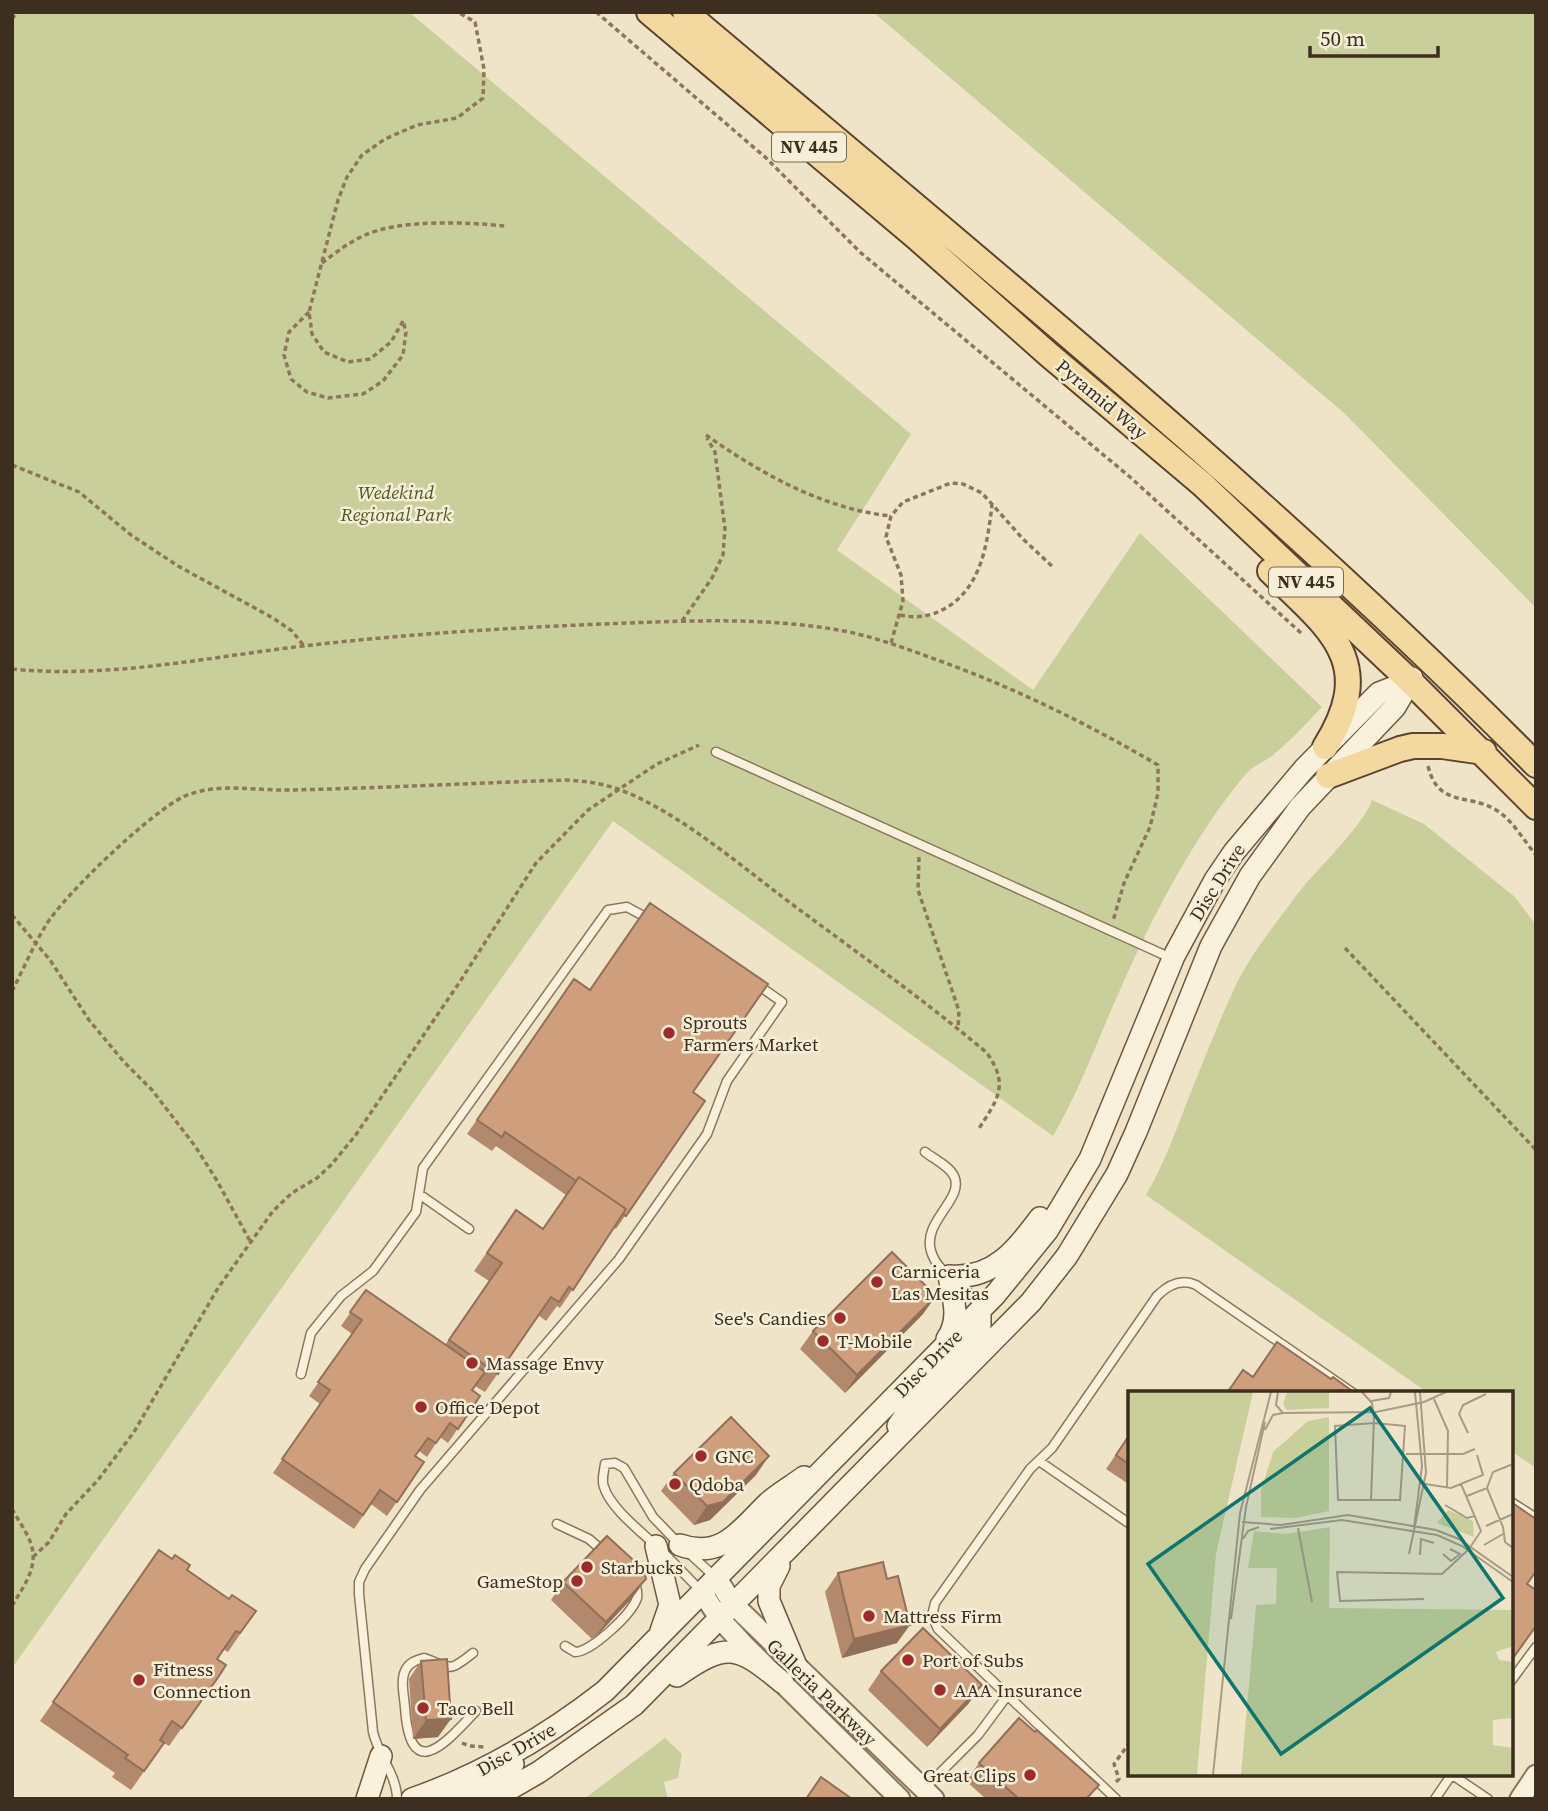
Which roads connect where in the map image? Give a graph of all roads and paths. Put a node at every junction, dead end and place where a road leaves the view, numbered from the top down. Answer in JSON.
{"nodes":[{"id":1,"x":17,"y":12,"type":"edge"},
{"id":2,"x":458,"y":12,"type":"edge"},
{"id":3,"x":596,"y":12,"type":"edge"},
{"id":4,"x":649,"y":12,"type":"edge"},
{"id":5,"x":685,"y":12,"type":"edge"},
{"id":6,"x":12,"y":19,"type":"edge"},
{"id":7,"x":505,"y":226,"type":"dead end"},
{"id":8,"x":321,"y":265,"type":"junction"},
{"id":9,"x":309,"y":312,"type":"junction"},
{"id":10,"x":12,"y":465,"type":"edge"},
{"id":11,"x":1202,"y":484,"type":"junction"},
{"id":12,"x":992,"y":505,"type":"junction"},
{"id":13,"x":891,"y":516,"type":"junction"},
{"id":14,"x":1054,"y":568,"type":"dead end"},
{"id":15,"x":900,"y":615,"type":"junction"},
{"id":16,"x":682,"y":621,"type":"junction"},
{"id":17,"x":1303,"y":635,"type":"dead end"},
{"id":18,"x":891,"y":643,"type":"junction"},
{"id":19,"x":304,"y":646,"type":"junction"},
{"id":20,"x":1429,"y":660,"type":"junction"},
{"id":21,"x":12,"y":669,"type":"edge"},
{"id":22,"x":1410,"y":681,"type":"junction"},
{"id":23,"x":699,"y":745,"type":"dead end"},
{"id":24,"x":1325,"y":747,"type":"junction"},
{"id":25,"x":716,"y":752,"type":"dead end"},
{"id":26,"x":1484,"y":752,"type":"junction"},
{"id":27,"x":1425,"y":757,"type":"dead end"},
{"id":28,"x":1536,"y":765,"type":"edge"},
{"id":29,"x":1328,"y":776,"type":"junction"},
{"id":30,"x":618,"y":789,"type":"junction"},
{"id":31,"x":1536,"y":807,"type":"edge"},
{"id":32,"x":920,"y":845,"type":"junction"},
{"id":33,"x":1536,"y":855,"type":"edge"},
{"id":34,"x":12,"y":915,"type":"edge"},
{"id":35,"x":655,"y":924,"type":"edge"},
{"id":36,"x":1111,"y":932,"type":"junction"},
{"id":37,"x":37,"y":943,"type":"junction"},
{"id":38,"x":1345,"y":948,"type":"dead end"},
{"id":39,"x":1174,"y":959,"type":"junction"},
{"id":40,"x":750,"y":980,"type":"edge"},
{"id":41,"x":12,"y":991,"type":"edge"},
{"id":42,"x":958,"y":1029,"type":"junction"},
{"id":43,"x":1107,"y":1122,"type":"junction"},
{"id":44,"x":978,"y":1130,"type":"dead end"},
{"id":45,"x":1536,"y":1150,"type":"edge"},
{"id":46,"x":925,"y":1152,"type":"dead end"},
{"id":47,"x":1121,"y":1164,"type":"junction"},
{"id":48,"x":419,"y":1194,"type":"junction"},
{"id":49,"x":469,"y":1229,"type":"dead end"},
{"id":50,"x":250,"y":1241,"type":"junction"},
{"id":51,"x":948,"y":1276,"type":"junction"},
{"id":52,"x":980,"y":1311,"type":"junction"},
{"id":53,"x":933,"y":1358,"type":"junction"},
{"id":54,"x":301,"y":1374,"type":"dead end"},
{"id":55,"x":1350,"y":1391,"type":"edge"},
{"id":56,"x":841,"y":1453,"type":"junction"},
{"id":57,"x":878,"y":1458,"type":"junction"},
{"id":58,"x":1040,"y":1461,"type":"junction"},
{"id":59,"x":1513,"y":1503,"type":"edge"},
{"id":60,"x":12,"y":1509,"type":"edge"},
{"id":61,"x":1536,"y":1518,"type":"edge"},
{"id":62,"x":1128,"y":1523,"type":"edge"},
{"id":63,"x":557,"y":1524,"type":"dead end"},
{"id":64,"x":680,"y":1545,"type":"junction"},
{"id":65,"x":656,"y":1546,"type":"junction"},
{"id":66,"x":790,"y":1548,"type":"junction"},
{"id":67,"x":33,"y":1557,"type":"junction"},
{"id":68,"x":612,"y":1559,"type":"edge"},
{"id":69,"x":629,"y":1576,"type":"edge"},
{"id":70,"x":710,"y":1586,"type":"junction"},
{"id":71,"x":12,"y":1606,"type":"edge"},
{"id":72,"x":727,"y":1612,"type":"junction"},
{"id":73,"x":565,"y":1646,"type":"dead end"},
{"id":74,"x":1536,"y":1647,"type":"edge"},
{"id":75,"x":645,"y":1653,"type":"junction"},
{"id":76,"x":473,"y":1654,"type":"dead end"},
{"id":77,"x":790,"y":1675,"type":"junction"},
{"id":78,"x":1513,"y":1678,"type":"edge"},
{"id":79,"x":1007,"y":1696,"type":"junction"},
{"id":80,"x":634,"y":1705,"type":"junction"},
{"id":81,"x":476,"y":1711,"type":"dead end"},
{"id":82,"x":545,"y":1734,"type":"junction"},
{"id":83,"x":457,"y":1740,"type":"dead end"},
{"id":84,"x":1128,"y":1745,"type":"edge"},
{"id":85,"x":487,"y":1747,"type":"dead end"},
{"id":86,"x":381,"y":1756,"type":"junction"},
{"id":87,"x":1536,"y":1775,"type":"edge"},
{"id":88,"x":1451,"y":1776,"type":"edge"},
{"id":89,"x":1455,"y":1776,"type":"edge"},
{"id":90,"x":1116,"y":1782,"type":"dead end"},
{"id":91,"x":928,"y":1794,"type":"edge"},
{"id":92,"x":367,"y":1799,"type":"edge"},
{"id":93,"x":397,"y":1799,"type":"edge"},
{"id":94,"x":412,"y":1799,"type":"edge"},
{"id":95,"x":455,"y":1799,"type":"edge"},
{"id":96,"x":492,"y":1799,"type":"edge"},
{"id":97,"x":900,"y":1799,"type":"edge"},
{"id":98,"x":1115,"y":1799,"type":"edge"},
{"id":99,"x":1435,"y":1799,"type":"edge"},
{"id":100,"x":1488,"y":1799,"type":"edge"},
{"id":101,"x":1520,"y":1799,"type":"edge"}],
"edges":[{"from":1,"to":6,"type":"path"},
{"from":2,"to":8,"type":"path"},
{"from":3,"to":17,"type":"path"},
{"from":4,"to":11,"type":"main road","name":"Pyramid Way","number":"NV 445"},
{"from":5,"to":20,"type":"main road","name":"Pyramid Way","number":"NV 445"},
{"from":7,"to":8,"type":"path"},
{"from":8,"to":9,"type":"path"},
{"from":9,"to":9,"type":"path"},
{"from":10,"to":19,"type":"path"},
{"from":11,"to":22,"type":"main road","name":"Pyramid Way","number":"NV 445"},
{"from":11,"to":24,"type":"main road"},
{"from":12,"to":13,"type":"path"},
{"from":12,"to":14,"type":"path"},
{"from":12,"to":15,"type":"path"},
{"from":13,"to":15,"type":"path"},
{"from":13,"to":16,"type":"path"},
{"from":15,"to":18,"type":"path"},
{"from":16,"to":18,"type":"path"},
{"from":16,"to":19,"type":"path"},
{"from":18,"to":36,"type":"path"},
{"from":19,"to":21,"type":"path"},
{"from":20,"to":22,"type":"main road","name":"Disc Drive"},
{"from":20,"to":28,"type":"main road","name":"Pyramid Way","number":"NV 445"},
{"from":22,"to":24,"type":"main road","name":"Disc Drive"},
{"from":22,"to":26,"type":"main road","name":"Pyramid Way","number":"NV 445"},
{"from":22,"to":29,"type":"main road","name":"Disc Drive"},
{"from":23,"to":30,"type":"path"},
{"from":24,"to":39,"type":"main road","name":"Disc Drive"},
{"from":25,"to":32,"type":"lane"},
{"from":26,"to":29,"type":"main road"},
{"from":26,"to":31,"type":"main road","name":"Pyramid Way","number":"NV 445"},
{"from":27,"to":33,"type":"path"},
{"from":29,"to":47,"type":"main road","name":"Disc Drive"},
{"from":30,"to":37,"type":"path"},
{"from":30,"to":42,"type":"path"},
{"from":30,"to":50,"type":"path"},
{"from":32,"to":36,"type":"lane"},
{"from":32,"to":42,"type":"path"},
{"from":34,"to":37,"type":"path"},
{"from":35,"to":48,"type":"lane"},
{"from":36,"to":39,"type":"lane"},
{"from":37,"to":41,"type":"path"},
{"from":37,"to":50,"type":"path"},
{"from":38,"to":45,"type":"path"},
{"from":39,"to":43,"type":"main road","name":"Disc Drive"},
{"from":39,"to":47,"type":"main road"},
{"from":40,"to":86,"type":"lane"},
{"from":42,"to":44,"type":"path"},
{"from":43,"to":51,"type":"main road"},
{"from":43,"to":52,"type":"main road","name":"Disc Drive"},
{"from":46,"to":51,"type":"lane"},
{"from":47,"to":57,"type":"main road","name":"Disc Drive"},
{"from":48,"to":49,"type":"lane"},
{"from":48,"to":54,"type":"lane"},
{"from":50,"to":67,"type":"path"},
{"from":51,"to":52,"type":"lane"},
{"from":51,"to":53,"type":"main road"},
{"from":52,"to":53,"type":"main road","name":"Disc Drive"},
{"from":52,"to":57,"type":"main road"},
{"from":53,"to":56,"type":"main road","name":"Disc Drive"},
{"from":55,"to":58,"type":"lane"},
{"from":56,"to":64,"type":"main road"},
{"from":56,"to":70,"type":"main road","name":"Disc Drive"},
{"from":57,"to":66,"type":"main road","name":"Disc Drive"},
{"from":58,"to":62,"type":"lane"},
{"from":58,"to":79,"type":"lane"},
{"from":59,"to":61,"type":"lane"},
{"from":60,"to":67,"type":"path"},
{"from":63,"to":68,"type":"lane"},
{"from":64,"to":65,"type":"lane"},
{"from":64,"to":70,"type":"lane"},
{"from":65,"to":70,"type":"lane"},
{"from":65,"to":75,"type":"main road"},
{"from":66,"to":72,"type":"main road","name":"Disc Drive"},
{"from":66,"to":77,"type":"main road"},
{"from":67,"to":71,"type":"path"},
{"from":69,"to":73,"type":"lane"},
{"from":70,"to":72,"type":"street","name":"Galleria Parkway"},
{"from":70,"to":75,"type":"main road","name":"Disc Drive"},
{"from":72,"to":77,"type":"street","name":"Galleria Parkway"},
{"from":72,"to":80,"type":"main road","name":"Disc Drive"},
{"from":74,"to":78,"type":"lane"},
{"from":75,"to":82,"type":"main road","name":"Disc Drive"},
{"from":76,"to":81,"type":"lane"},
{"from":77,"to":80,"type":"main road"},
{"from":77,"to":91,"type":"street","name":"Galleria Parkway"},
{"from":77,"to":97,"type":"street","name":"Galleria Parkway"},
{"from":79,"to":91,"type":"lane"},
{"from":79,"to":98,"type":"lane"},
{"from":80,"to":96,"type":"main road","name":"Disc Drive"},
{"from":82,"to":94,"type":"main road","name":"Disc Drive"},
{"from":82,"to":95,"type":"main road"},
{"from":83,"to":85,"type":"path"},
{"from":84,"to":90,"type":"path"},
{"from":86,"to":92,"type":"main road"},
{"from":86,"to":93,"type":"lane"},
{"from":87,"to":101,"type":"street"},
{"from":88,"to":99,"type":"lane"},
{"from":89,"to":100,"type":"lane"}]}
